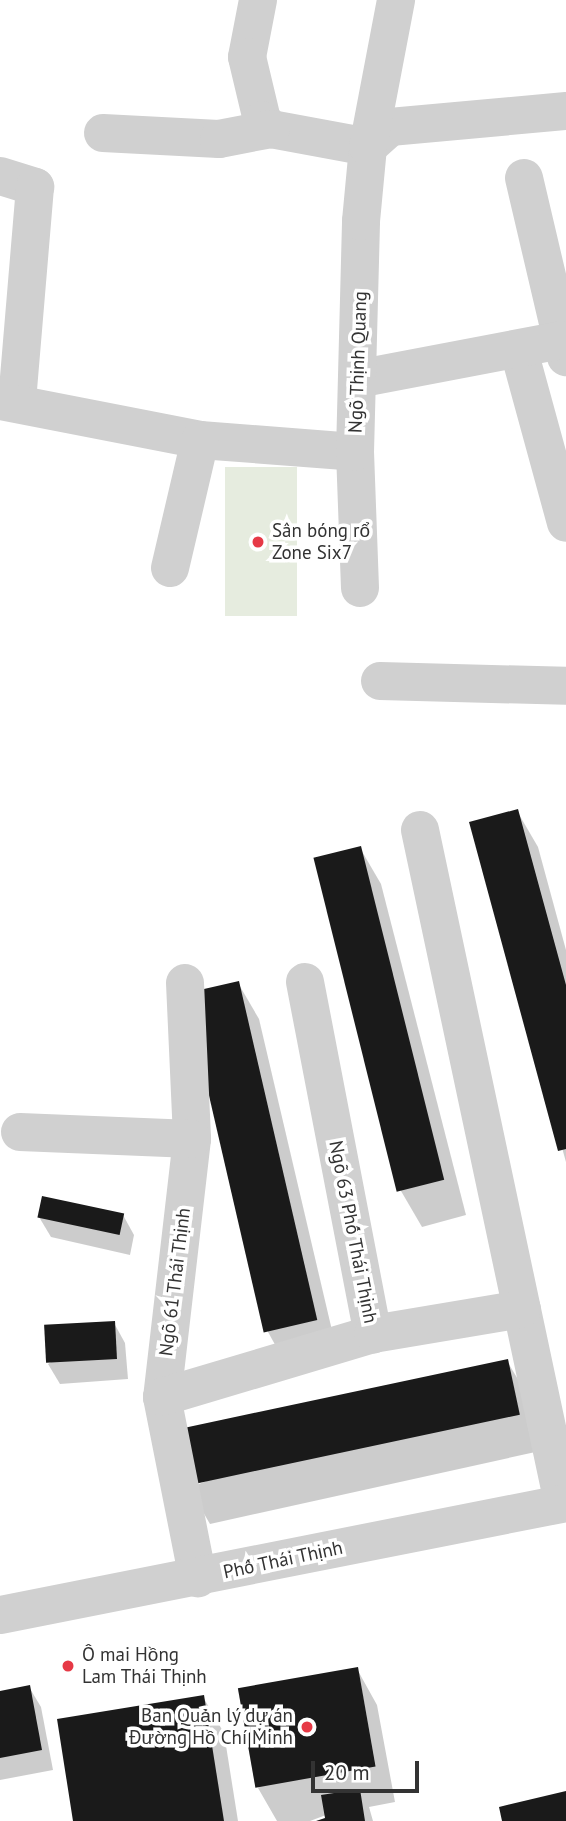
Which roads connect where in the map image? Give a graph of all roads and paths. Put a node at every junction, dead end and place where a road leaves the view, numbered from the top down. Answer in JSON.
{"nodes":[{"id":1,"x":258,"y":0,"type":"edge"},
{"id":2,"x":396,"y":0,"type":"edge"},
{"id":3,"x":566,"y":111,"type":"edge"},
{"id":4,"x":271,"y":129,"type":"junction"},
{"id":5,"x":103,"y":133,"type":"dead end"},
{"id":6,"x":368,"y":147,"type":"junction"},
{"id":7,"x":0,"y":176,"type":"edge"},
{"id":8,"x":524,"y":178,"type":"dead end"},
{"id":9,"x":552,"y":237,"type":"edge"},
{"id":10,"x":564,"y":349,"type":"edge"},
{"id":11,"x":519,"y":351,"type":"junction"},
{"id":12,"x":357,"y":379,"type":"junction"},
{"id":13,"x":9,"y":402,"type":"edge"},
{"id":14,"x":200,"y":440,"type":"junction"},
{"id":15,"x":355,"y":452,"type":"junction"},
{"id":16,"x":566,"y":523,"type":"edge"},
{"id":17,"x":170,"y":568,"type":"dead end"},
{"id":18,"x":360,"y":589,"type":"dead end"},
{"id":19,"x":380,"y":681,"type":"dead end"},
{"id":20,"x":566,"y":686,"type":"edge"},
{"id":21,"x":420,"y":830,"type":"dead end"},
{"id":22,"x":305,"y":982,"type":"dead end"},
{"id":23,"x":185,"y":983,"type":"dead end"},
{"id":24,"x":20,"y":1132,"type":"dead end"},
{"id":25,"x":192,"y":1139,"type":"junction"},
{"id":26,"x":522,"y":1309,"type":"junction"},
{"id":27,"x":373,"y":1334,"type":"junction"},
{"id":28,"x":162,"y":1397,"type":"junction"},
{"id":29,"x":564,"y":1503,"type":"edge"},
{"id":30,"x":198,"y":1578,"type":"junction"},
{"id":31,"x":0,"y":1615,"type":"edge"}],
"edges":[{"from":1,"to":4,"type":"street"},
{"from":2,"to":6,"type":"street","name":"Ngõ Thịnh Quang"},
{"from":3,"to":6,"type":"street"},
{"from":4,"to":5,"type":"street"},
{"from":4,"to":6,"type":"street"},
{"from":6,"to":12,"type":"street","name":"Ngõ Thịnh Quang"},
{"from":7,"to":13,"type":"street"},
{"from":8,"to":9,"type":"street"},
{"from":9,"to":10,"type":"street"},
{"from":10,"to":11,"type":"street"},
{"from":11,"to":12,"type":"street"},
{"from":11,"to":16,"type":"street"},
{"from":12,"to":15,"type":"street","name":"Ngõ Thịnh Quang"},
{"from":13,"to":14,"type":"street","name":"Ngõ Thịnh Quang"},
{"from":14,"to":15,"type":"street","name":"Ngõ Thịnh Quang"},
{"from":14,"to":17,"type":"street"},
{"from":15,"to":18,"type":"street"},
{"from":19,"to":20,"type":"street"},
{"from":21,"to":26,"type":"street"},
{"from":22,"to":27,"type":"street","name":"Ngõ 63 Phố Thái Thịnh"},
{"from":23,"to":25,"type":"street","name":"Ngõ 61 Thái Thịnh"},
{"from":24,"to":25,"type":"street"},
{"from":25,"to":28,"type":"street","name":"Ngõ 61 Thái Thịnh"},
{"from":26,"to":27,"type":"street","name":"Ngõ 63 Phố Thái Thịnh"},
{"from":26,"to":29,"type":"street"},
{"from":27,"to":28,"type":"street"},
{"from":28,"to":30,"type":"street","name":"Ngõ 61 Thái Thịnh"},
{"from":29,"to":30,"type":"street","name":"Phố Thái Thịnh"},
{"from":30,"to":31,"type":"street","name":"Phố Thái Thịnh"}]}
